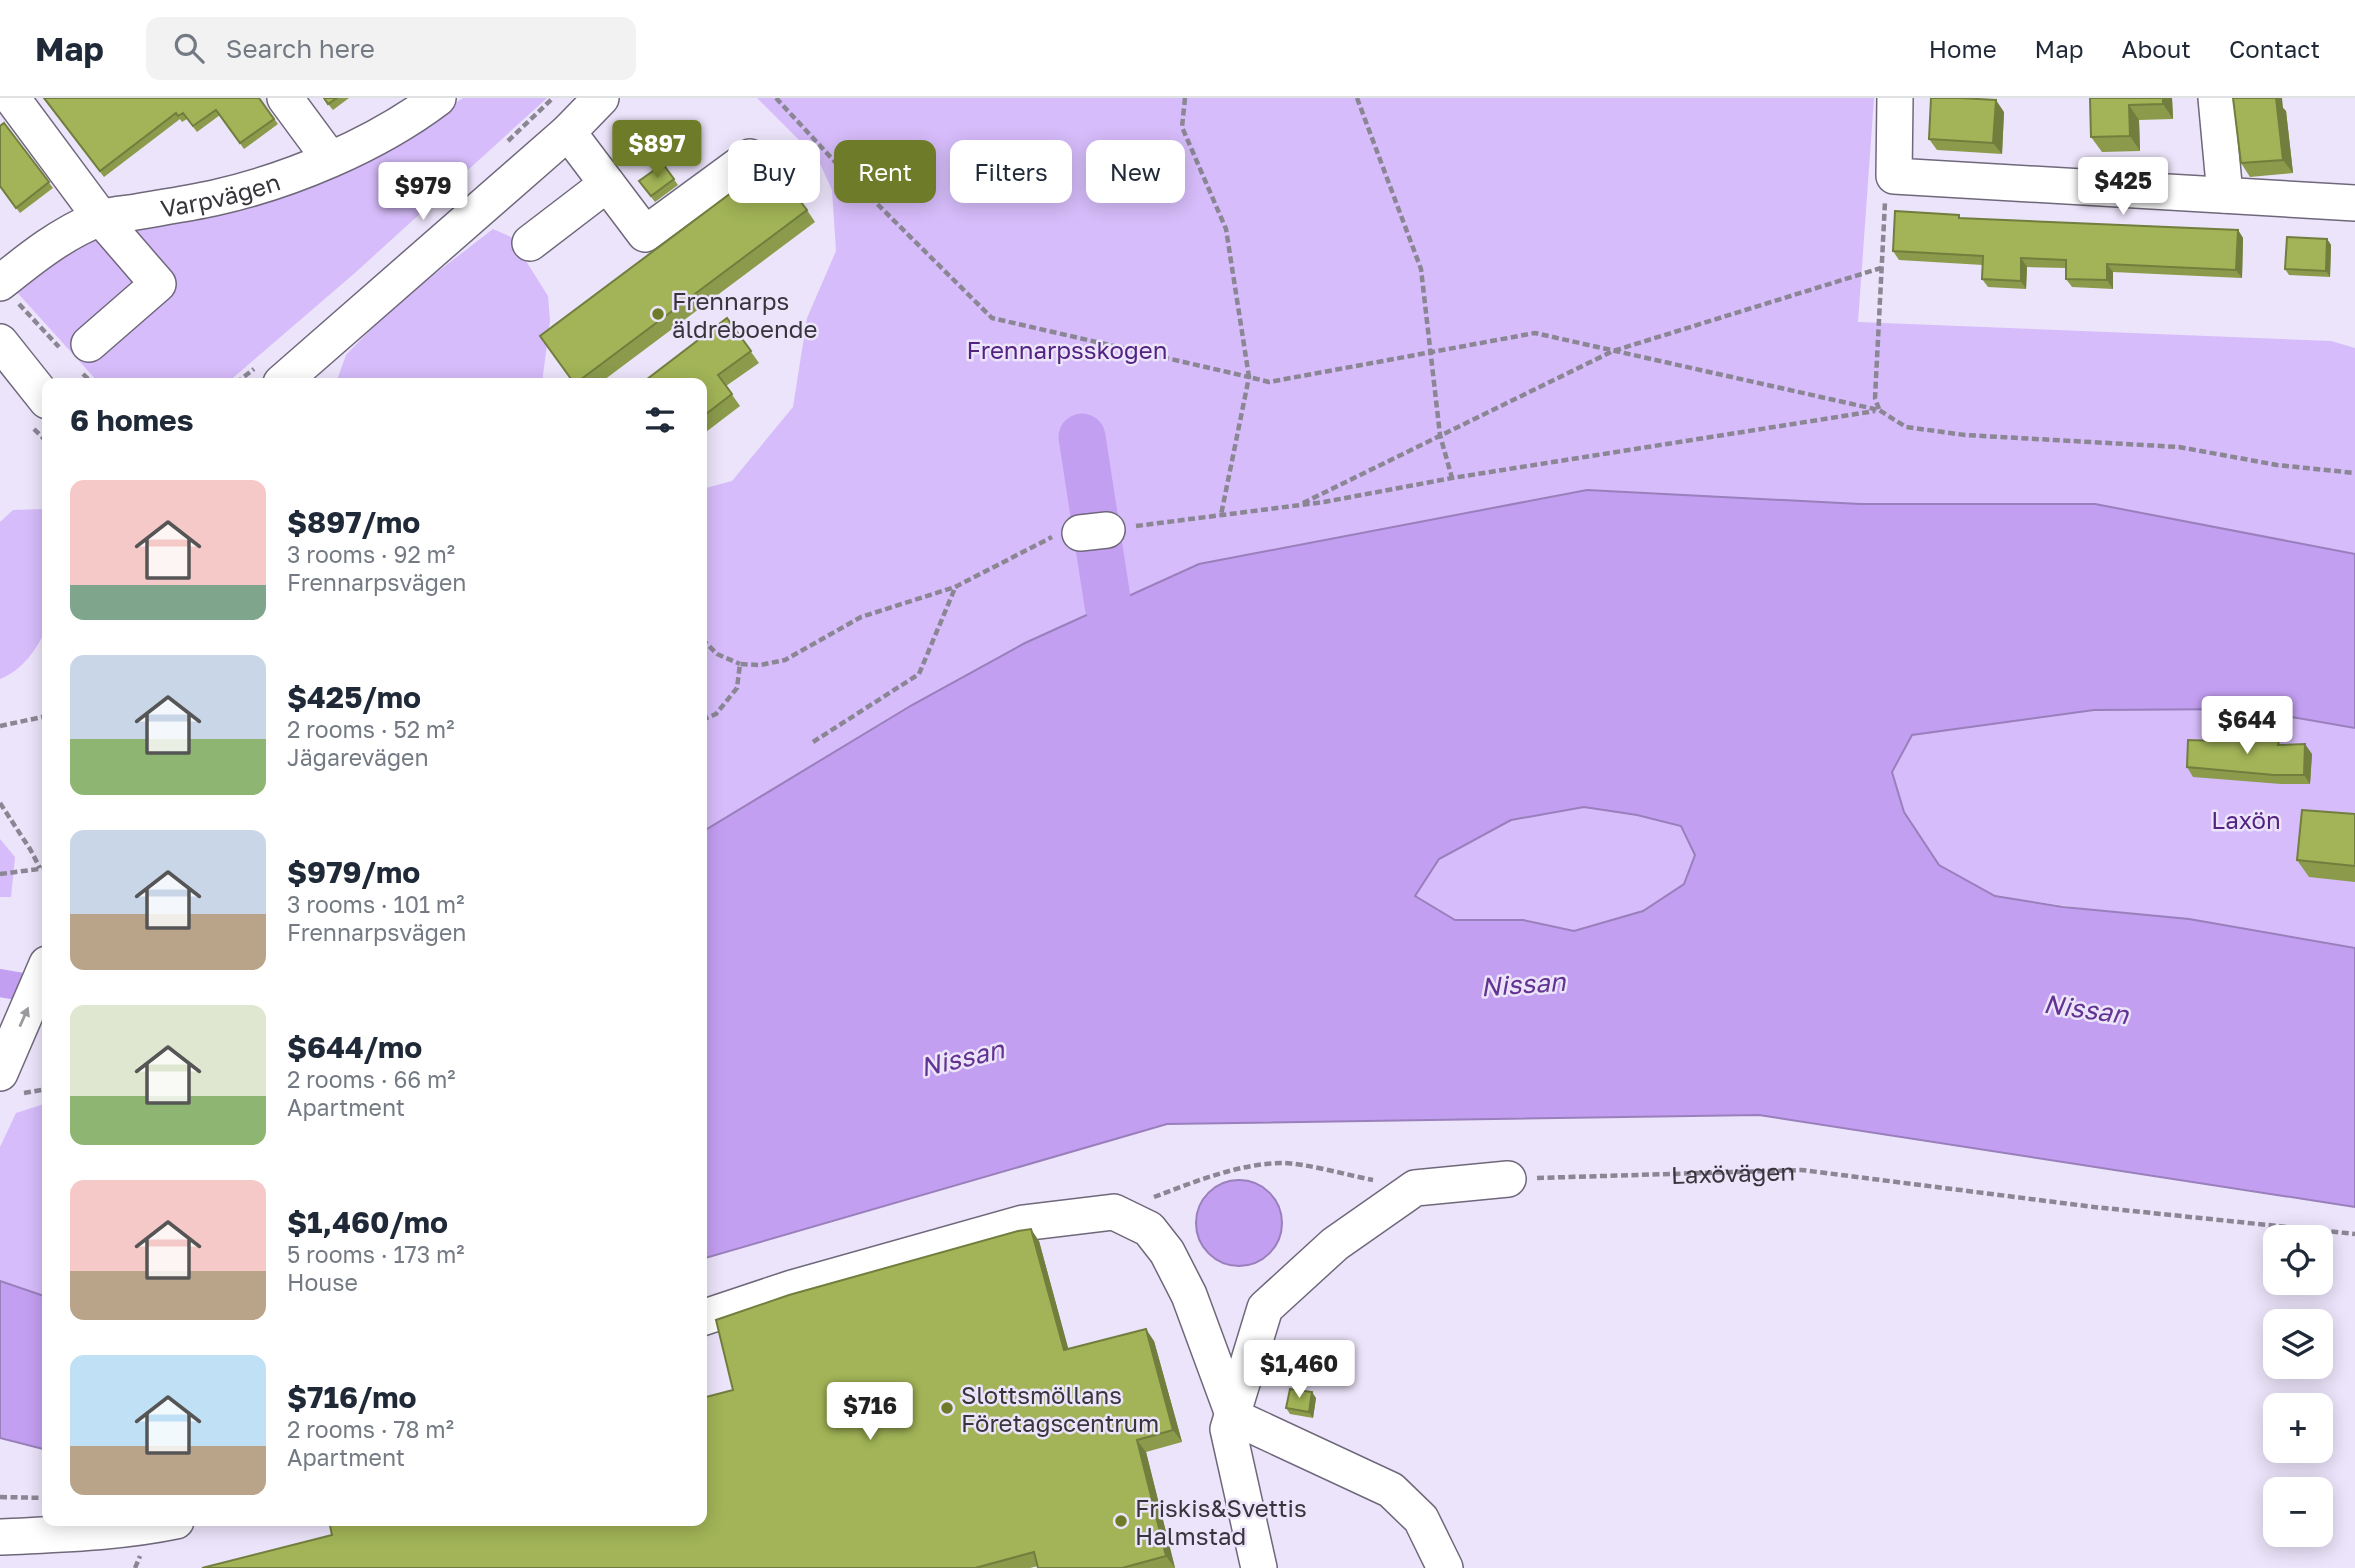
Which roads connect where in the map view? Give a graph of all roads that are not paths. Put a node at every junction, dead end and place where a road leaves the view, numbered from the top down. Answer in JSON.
{"nodes":[{"id":1,"x":12,"y":98,"type":"edge"},
{"id":2,"x":285,"y":98,"type":"edge"},
{"id":3,"x":438,"y":98,"type":"edge"},
{"id":4,"x":601,"y":98,"type":"edge"},
{"id":5,"x":1895,"y":98,"type":"edge"},
{"id":6,"x":2216,"y":98,"type":"edge"},
{"id":7,"x":568,"y":132,"type":"junction"},
{"id":8,"x":330,"y":159,"type":"junction"},
{"id":9,"x":728,"y":173,"type":"edge"},
{"id":10,"x":607,"y":184,"type":"junction"},
{"id":11,"x":2225,"y":195,"type":"junction"},
{"id":12,"x":2355,"y":203,"type":"edge"},
{"id":13,"x":101,"y":218,"type":"junction"},
{"id":14,"x":530,"y":243,"type":"dead end"},
{"id":15,"x":7,"y":291,"type":"edge"},
{"id":16,"x":0,"y":342,"type":"edge"},
{"id":17,"x":76,"y":354,"type":"road end"},
{"id":18,"x":287,"y":378,"type":"edge"},
{"id":19,"x":42,"y":395,"type":"edge"},
{"id":20,"x":42,"y":976,"type":"edge"},
{"id":21,"x":1,"y":1071,"type":"edge"},
{"id":22,"x":1508,"y":1179,"type":"road end"},
{"id":23,"x":707,"y":1316,"type":"edge"},
{"id":24,"x":1234,"y":1417,"type":"junction"},
{"id":25,"x":146,"y":1526,"type":"edge"},
{"id":26,"x":2,"y":1537,"type":"dead end"},
{"id":27,"x":1259,"y":1568,"type":"edge"},
{"id":28,"x":1445,"y":1568,"type":"edge"}],
"edges":[{"from":1,"to":13,"type":"street"},
{"from":2,"to":8,"type":"street"},
{"from":3,"to":8,"type":"street","name":"Varpvägen"},
{"from":4,"to":7,"type":"street"},
{"from":5,"to":11,"type":"street"},
{"from":6,"to":11,"type":"street"},
{"from":7,"to":10,"type":"street"},
{"from":7,"to":18,"type":"street"},
{"from":8,"to":13,"type":"street","name":"Varpvägen"},
{"from":9,"to":10,"type":"street"},
{"from":10,"to":14,"type":"street"},
{"from":11,"to":12,"type":"street"},
{"from":13,"to":15,"type":"street","name":"Varpvägen"},
{"from":13,"to":17,"type":"street"},
{"from":16,"to":19,"type":"street"},
{"from":21,"to":20,"type":"street","one_way":true},
{"from":22,"to":24,"type":"street"},
{"from":23,"to":24,"type":"street"},
{"from":24,"to":27,"type":"street"},
{"from":24,"to":28,"type":"street"},
{"from":25,"to":26,"type":"street"}]}
